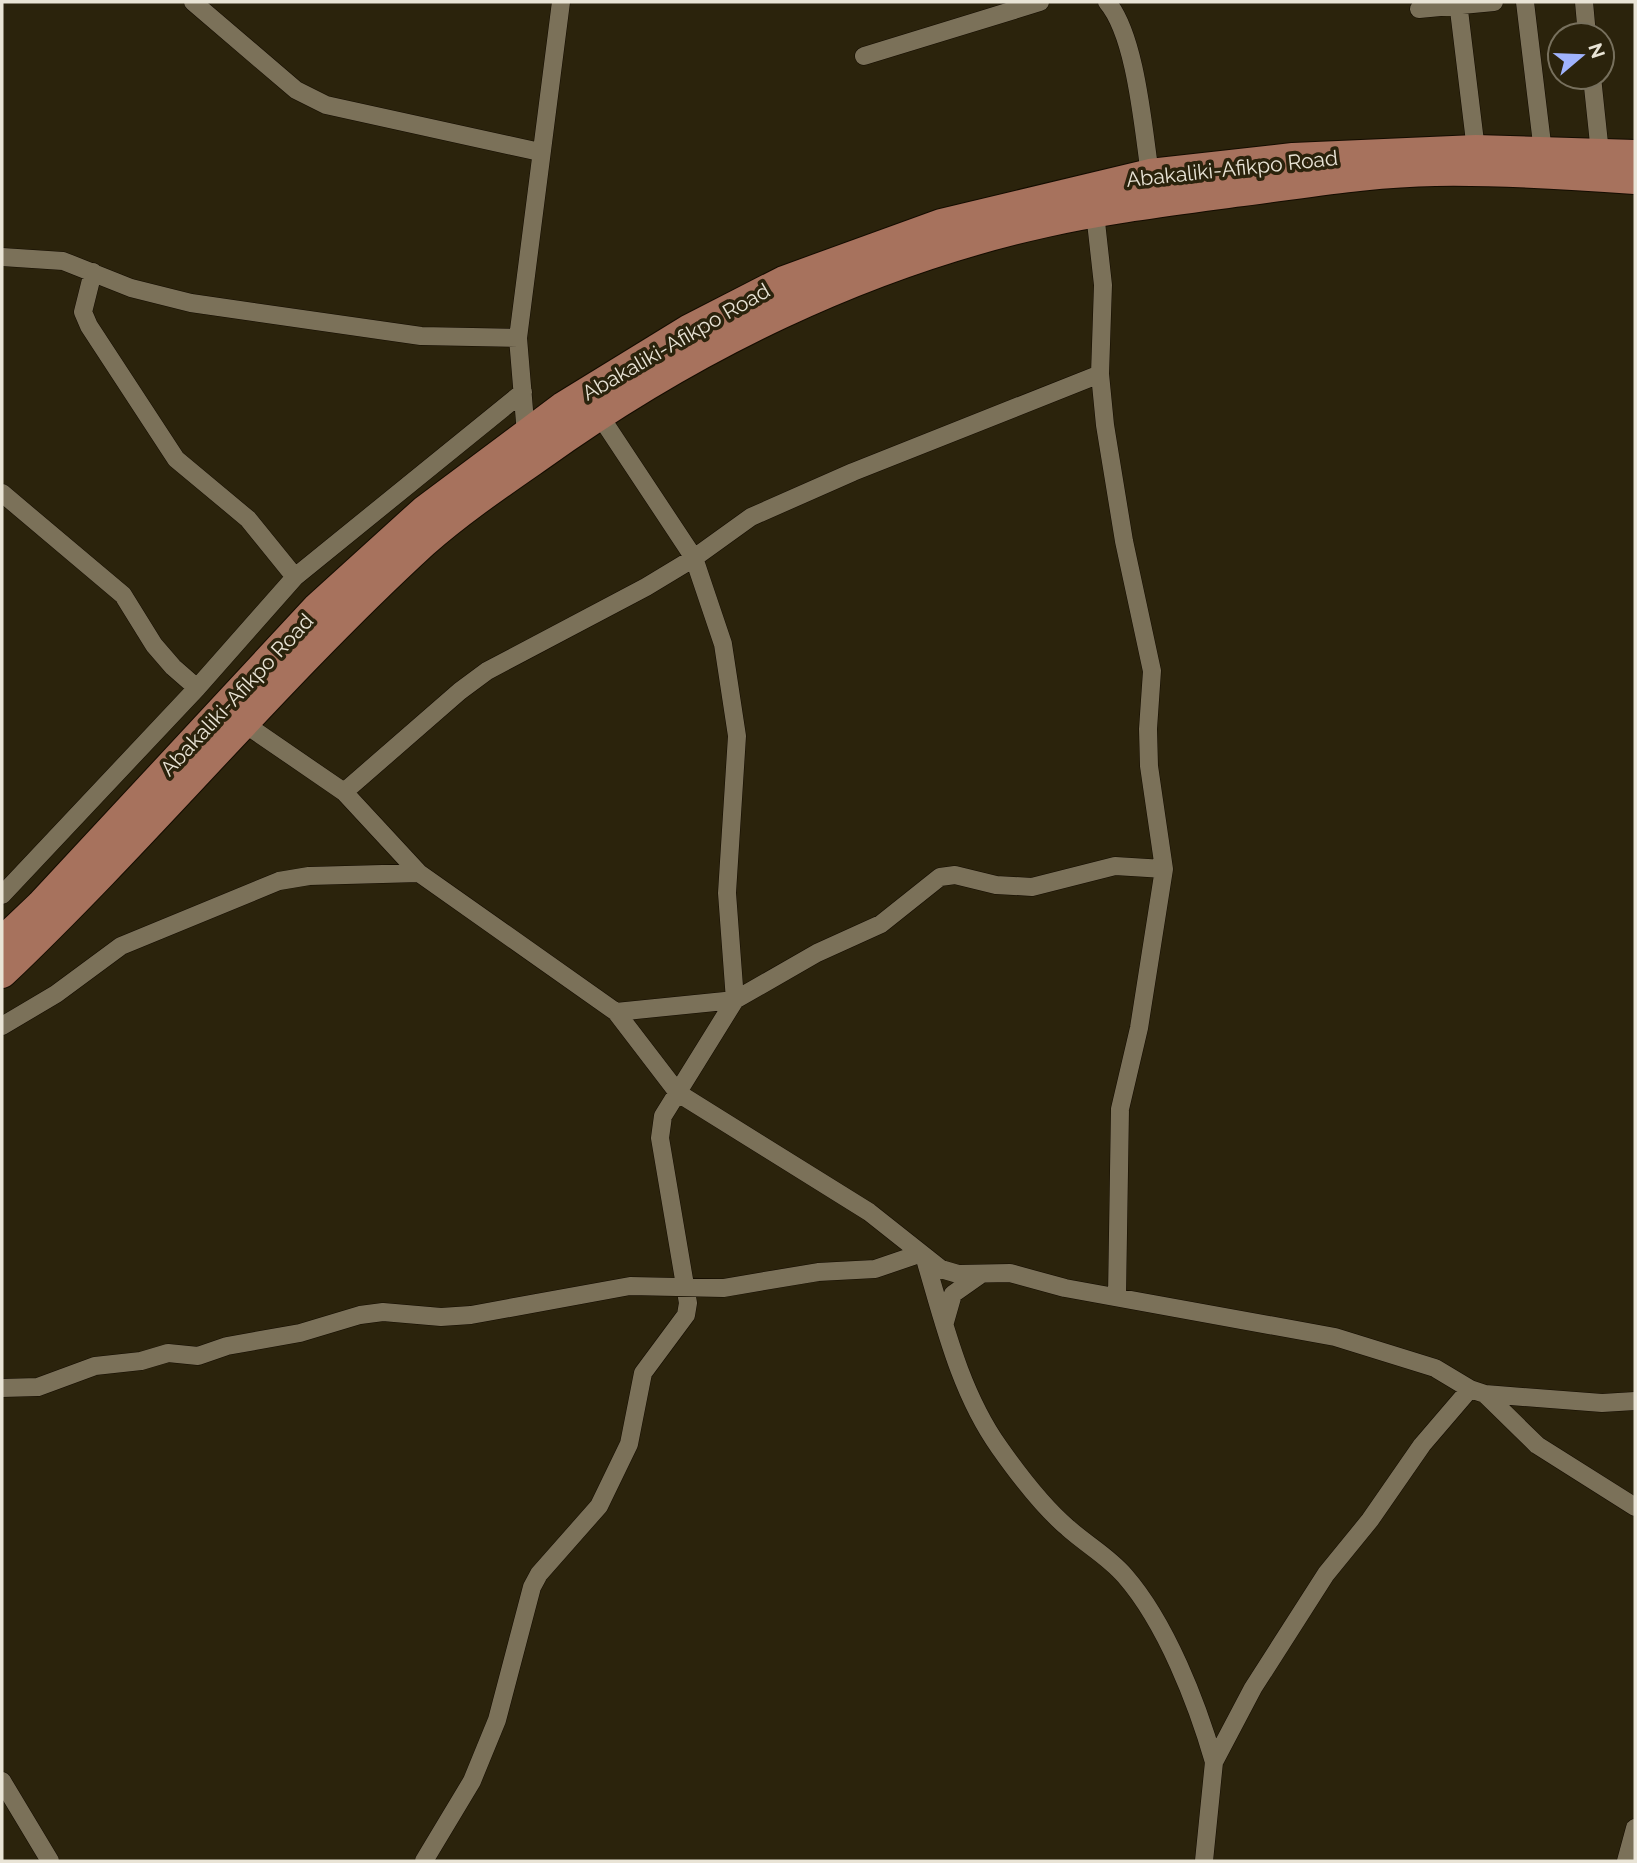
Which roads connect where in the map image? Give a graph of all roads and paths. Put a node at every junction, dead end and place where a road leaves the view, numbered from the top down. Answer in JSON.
{"nodes":[{"id":1,"x":193,"y":2,"type":"edge"},
{"id":2,"x":561,"y":2,"type":"edge"},
{"id":3,"x":1040,"y":2,"type":"edge"},
{"id":4,"x":1107,"y":2,"type":"edge"},
{"id":5,"x":1494,"y":2,"type":"edge"},
{"id":6,"x":1525,"y":2,"type":"edge"},
{"id":7,"x":1584,"y":2,"type":"edge"},
{"id":8,"x":1458,"y":4,"type":"edge"},
{"id":9,"x":1018,"y":5,"type":"edge"},
{"id":10,"x":1419,"y":9,"type":"dead end"},
{"id":11,"x":1586,"y":21,"type":"edge"},
{"id":12,"x":864,"y":56,"type":"dead end"},
{"id":13,"x":1593,"y":91,"type":"edge"},
{"id":14,"x":1476,"y":150,"type":"junction"},
{"id":15,"x":540,"y":152,"type":"junction"},
{"id":16,"x":1544,"y":152,"type":"junction"},
{"id":17,"x":1600,"y":153,"type":"junction"},
{"id":18,"x":1635,"y":155,"type":"edge"},
{"id":19,"x":1150,"y":174,"type":"junction"},
{"id":20,"x":1635,"y":180,"type":"edge"},
{"id":21,"x":1095,"y":213,"type":"junction"},
{"id":22,"x":2,"y":257,"type":"edge"},
{"id":23,"x":93,"y":272,"type":"junction"},
{"id":24,"x":518,"y":338,"type":"junction"},
{"id":25,"x":1100,"y":374,"type":"junction"},
{"id":26,"x":523,"y":392,"type":"junction"},
{"id":27,"x":598,"y":413,"type":"junction"},
{"id":28,"x":526,"y":434,"type":"junction"},
{"id":29,"x":2,"y":493,"type":"edge"},
{"id":30,"x":694,"y":558,"type":"junction"},
{"id":31,"x":295,"y":577,"type":"junction"},
{"id":32,"x":197,"y":688,"type":"junction"},
{"id":33,"x":242,"y":722,"type":"junction"},
{"id":34,"x":344,"y":792,"type":"junction"},
{"id":35,"x":1164,"y":869,"type":"junction"},
{"id":36,"x":419,"y":873,"type":"junction"},
{"id":37,"x":2,"y":895,"type":"edge"},
{"id":38,"x":2,"y":942,"type":"edge"},
{"id":39,"x":2,"y":973,"type":"edge"},
{"id":40,"x":735,"y":1000,"type":"junction"},
{"id":41,"x":616,"y":1012,"type":"junction"},
{"id":42,"x":2,"y":1026,"type":"edge"},
{"id":43,"x":678,"y":1093,"type":"junction"},
{"id":44,"x":922,"y":1257,"type":"junction"},
{"id":45,"x":980,"y":1275,"type":"junction"},
{"id":46,"x":685,"y":1287,"type":"junction"},
{"id":47,"x":1117,"y":1296,"type":"junction"},
{"id":48,"x":944,"y":1323,"type":"junction"},
{"id":49,"x":2,"y":1388,"type":"edge"},
{"id":50,"x":1478,"y":1392,"type":"junction"},
{"id":51,"x":1635,"y":1401,"type":"edge"},
{"id":52,"x":1635,"y":1507,"type":"edge"},
{"id":53,"x":1214,"y":1762,"type":"junction"},
{"id":54,"x":2,"y":1781,"type":"edge"},
{"id":55,"x":1635,"y":1828,"type":"edge"},
{"id":56,"x":50,"y":1861,"type":"edge"},
{"id":57,"x":424,"y":1861,"type":"edge"},
{"id":58,"x":1204,"y":1861,"type":"edge"},
{"id":59,"x":1626,"y":1861,"type":"edge"}],
"edges":[{"from":1,"to":15,"type":"street"},
{"from":2,"to":15,"type":"street"},
{"from":3,"to":9,"type":"street"},
{"from":4,"to":19,"type":"street"},
{"from":5,"to":8,"type":"street"},
{"from":6,"to":16,"type":"street"},
{"from":7,"to":11,"type":"street"},
{"from":8,"to":10,"type":"street"},
{"from":8,"to":14,"type":"street"},
{"from":9,"to":12,"type":"street"},
{"from":13,"to":17,"type":"street"},
{"from":14,"to":16,"type":"main road","name":"Abakaliki-Afikpo Road"},
{"from":14,"to":19,"type":"main road","name":"Abakaliki-Afikpo Road"},
{"from":15,"to":24,"type":"street"},
{"from":16,"to":17,"type":"main road","name":"Abakaliki-Afikpo Road"},
{"from":17,"to":18,"type":"main road","name":"Abakaliki-Afikpo Road"},
{"from":19,"to":28,"type":"main road","name":"Abakaliki-Afikpo Road"},
{"from":20,"to":21,"type":"main road"},
{"from":21,"to":25,"type":"street"},
{"from":21,"to":27,"type":"main road"},
{"from":22,"to":23,"type":"street"},
{"from":23,"to":24,"type":"street"},
{"from":23,"to":31,"type":"street"},
{"from":24,"to":26,"type":"street"},
{"from":25,"to":30,"type":"street"},
{"from":25,"to":35,"type":"street"},
{"from":26,"to":28,"type":"street"},
{"from":26,"to":31,"type":"street"},
{"from":27,"to":30,"type":"street"},
{"from":27,"to":33,"type":"main road"},
{"from":28,"to":38,"type":"main road","name":"Abakaliki-Afikpo Road"},
{"from":29,"to":32,"type":"street"},
{"from":30,"to":34,"type":"street"},
{"from":30,"to":40,"type":"street"},
{"from":31,"to":32,"type":"street"},
{"from":32,"to":37,"type":"street"},
{"from":33,"to":34,"type":"street"},
{"from":33,"to":39,"type":"main road"},
{"from":34,"to":36,"type":"street"},
{"from":35,"to":40,"type":"street"},
{"from":35,"to":47,"type":"street"},
{"from":36,"to":41,"type":"street"},
{"from":36,"to":42,"type":"street"},
{"from":40,"to":41,"type":"street"},
{"from":40,"to":43,"type":"street"},
{"from":41,"to":43,"type":"street"},
{"from":43,"to":44,"type":"street"},
{"from":43,"to":46,"type":"street"},
{"from":44,"to":45,"type":"street"},
{"from":44,"to":46,"type":"street"},
{"from":44,"to":48,"type":"street"},
{"from":45,"to":47,"type":"street"},
{"from":45,"to":48,"type":"street"},
{"from":46,"to":49,"type":"street"},
{"from":46,"to":57,"type":"street"},
{"from":47,"to":50,"type":"street"},
{"from":48,"to":53,"type":"street"},
{"from":50,"to":51,"type":"street"},
{"from":50,"to":52,"type":"street"},
{"from":50,"to":53,"type":"street"},
{"from":53,"to":58,"type":"street"},
{"from":54,"to":56,"type":"street"},
{"from":55,"to":59,"type":"street"}]}
